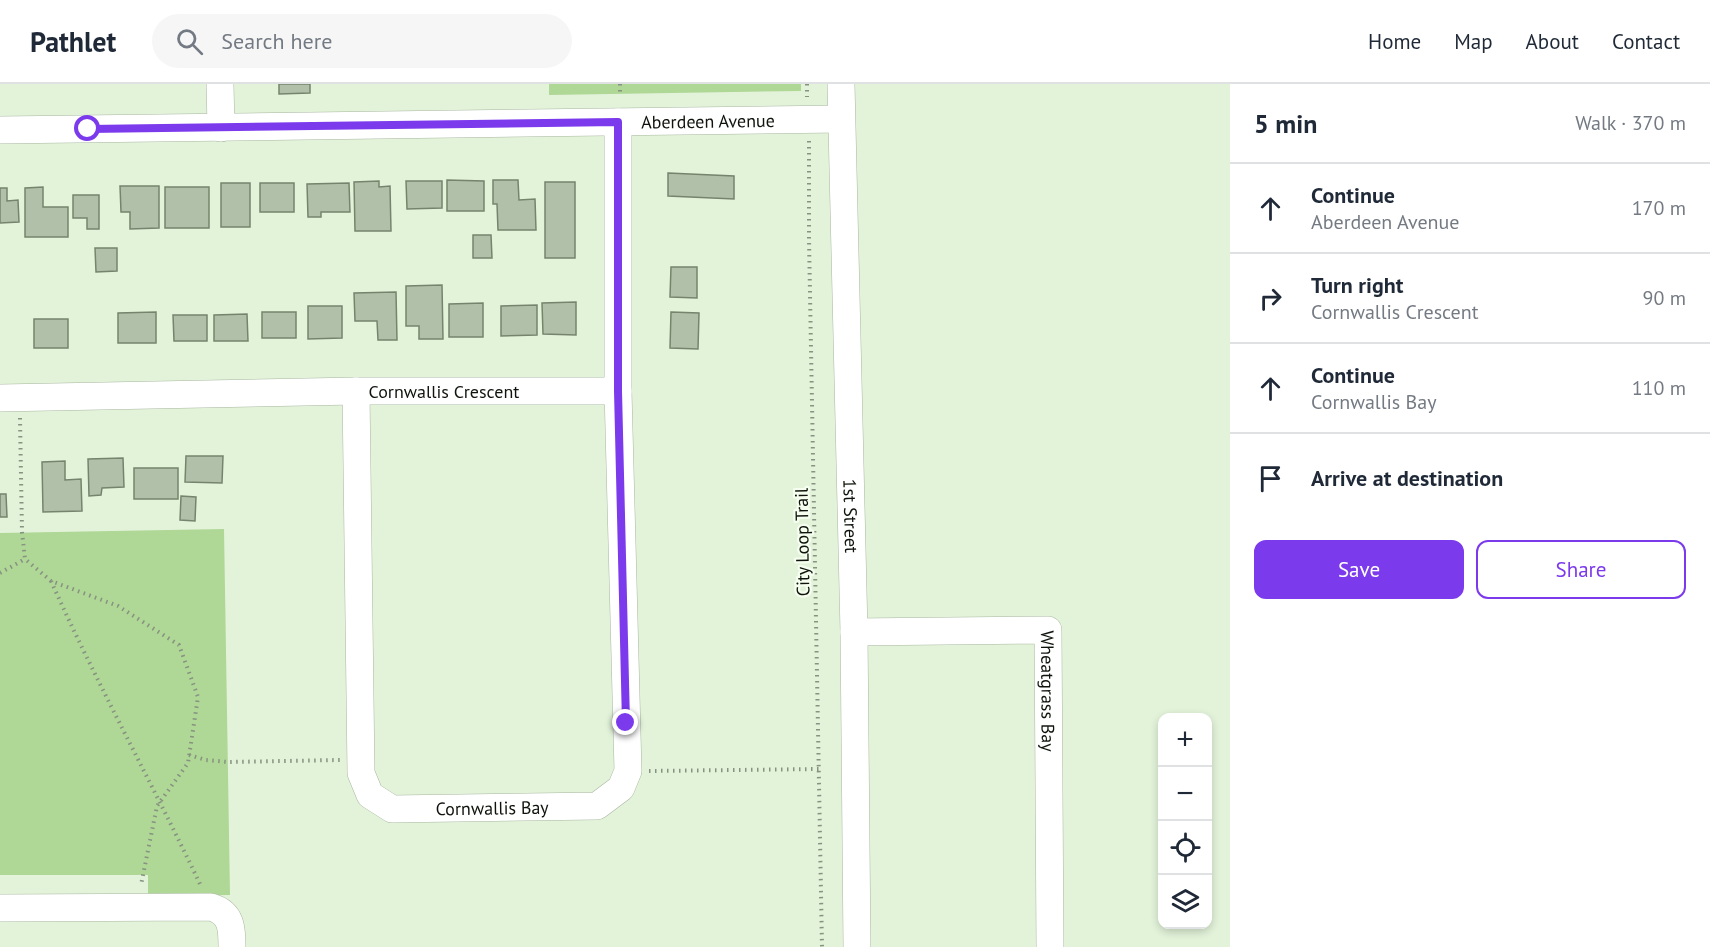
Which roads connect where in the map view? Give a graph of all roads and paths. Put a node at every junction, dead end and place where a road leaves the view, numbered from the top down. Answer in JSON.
{"nodes":[{"id":1,"x":220,"y":84,"type":"edge"},
{"id":2,"x":620,"y":84,"type":"edge"},
{"id":3,"x":807,"y":84,"type":"edge"},
{"id":4,"x":841,"y":84,"type":"edge"},
{"id":5,"x":808,"y":103,"type":"dead end"},
{"id":6,"x":619,"y":109,"type":"junction"},
{"id":7,"x":841,"y":119,"type":"junction"},
{"id":8,"x":221,"y":128,"type":"junction"},
{"id":9,"x":0,"y":130,"type":"edge"},
{"id":10,"x":809,"y":136,"type":"dead end"},
{"id":11,"x":356,"y":391,"type":"junction"},
{"id":12,"x":618,"y":391,"type":"junction"},
{"id":13,"x":10,"y":406,"type":"edge"},
{"id":14,"x":25,"y":559,"type":"junction"},
{"id":15,"x":0,"y":573,"type":"edge"},
{"id":16,"x":51,"y":581,"type":"junction"},
{"id":17,"x":854,"y":632,"type":"junction"},
{"id":18,"x":189,"y":755,"type":"junction"},
{"id":19,"x":344,"y":760,"type":"dead end"},
{"id":20,"x":820,"y":769,"type":"junction"},
{"id":21,"x":642,"y":771,"type":"dead end"},
{"id":22,"x":161,"y":801,"type":"junction"},
{"id":23,"x":141,"y":878,"type":"dead end"},
{"id":24,"x":211,"y":907,"type":"junction"},
{"id":25,"x":0,"y":908,"type":"edge"},
{"id":26,"x":232,"y":947,"type":"edge"},
{"id":27,"x":822,"y":947,"type":"edge"},
{"id":28,"x":857,"y":947,"type":"edge"},
{"id":29,"x":1050,"y":947,"type":"edge"}],
"edges":[{"from":1,"to":8,"type":"street"},
{"from":2,"to":6,"type":"path"},
{"from":3,"to":5,"type":"path"},
{"from":4,"to":7,"type":"street","name":"1st Street"},
{"from":6,"to":7,"type":"street","name":"Aberdeen Avenue"},
{"from":6,"to":8,"type":"street","name":"Aberdeen Avenue"},
{"from":6,"to":12,"type":"street"},
{"from":7,"to":17,"type":"street","name":"1st Street"},
{"from":8,"to":9,"type":"street","name":"Aberdeen Avenue"},
{"from":10,"to":20,"type":"path","name":"City Loop Trail"},
{"from":11,"to":12,"type":"street","name":"Cornwallis Crescent"},
{"from":11,"to":12,"type":"street","name":"Cornwallis Bay"},
{"from":11,"to":13,"type":"street","name":"Cornwallis Crescent"},
{"from":13,"to":14,"type":"path"},
{"from":14,"to":15,"type":"path"},
{"from":14,"to":16,"type":"path"},
{"from":16,"to":18,"type":"path"},
{"from":16,"to":22,"type":"path"},
{"from":17,"to":28,"type":"street","name":"1st Street"},
{"from":17,"to":29,"type":"street","name":"Wheatgrass Bay"},
{"from":18,"to":19,"type":"path"},
{"from":18,"to":22,"type":"path"},
{"from":20,"to":21,"type":"path"},
{"from":20,"to":27,"type":"path","name":"City Loop Trail"},
{"from":22,"to":23,"type":"path"},
{"from":22,"to":24,"type":"path"},
{"from":24,"to":25,"type":"street"},
{"from":24,"to":26,"type":"street"}]}
